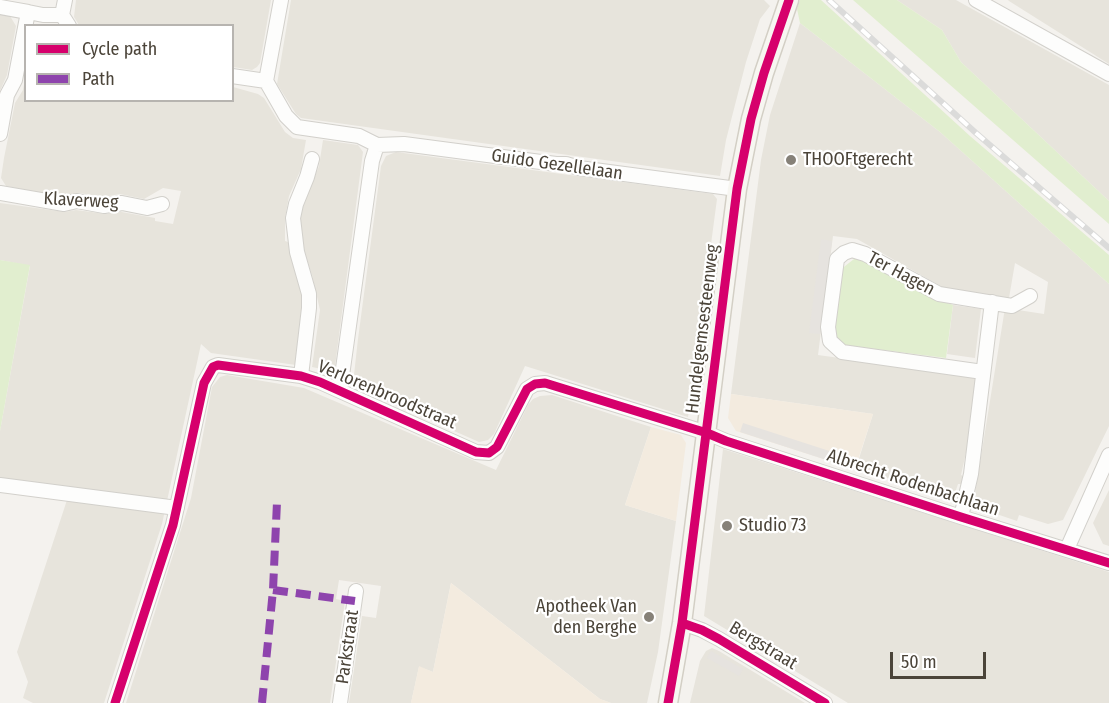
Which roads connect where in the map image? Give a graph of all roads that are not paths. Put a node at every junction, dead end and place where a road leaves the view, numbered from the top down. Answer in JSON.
{"nodes":[{"id":1,"x":65,"y":0,"type":"edge"},
{"id":2,"x":281,"y":0,"type":"edge"},
{"id":3,"x":789,"y":0,"type":"edge"},
{"id":4,"x":976,"y":0,"type":"edge"},
{"id":5,"x":0,"y":7,"type":"edge"},
{"id":6,"x":27,"y":12,"type":"junction"},
{"id":7,"x":65,"y":20,"type":"edge"},
{"id":8,"x":25,"y":24,"type":"edge"},
{"id":9,"x":24,"y":29,"type":"edge"},
{"id":10,"x":1109,"y":74,"type":"edge"},
{"id":11,"x":234,"y":76,"type":"edge"},
{"id":12,"x":266,"y":81,"type":"junction"},
{"id":13,"x":0,"y":135,"type":"edge"},
{"id":14,"x":377,"y":145,"type":"junction"},
{"id":15,"x":312,"y":159,"type":"dead end"},
{"id":16,"x":737,"y":189,"type":"junction"},
{"id":17,"x":0,"y":193,"type":"edge"},
{"id":18,"x":162,"y":204,"type":"dead end"},
{"id":19,"x":1030,"y":296,"type":"dead end"},
{"id":20,"x":993,"y":302,"type":"junction"},
{"id":21,"x":982,"y":372,"type":"junction"},
{"id":22,"x":301,"y":376,"type":"junction"},
{"id":23,"x":340,"y":390,"type":"junction"},
{"id":24,"x":707,"y":433,"type":"junction"},
{"id":25,"x":1109,"y":454,"type":"edge"},
{"id":26,"x":0,"y":485,"type":"edge"},
{"id":27,"x":177,"y":508,"type":"junction"},
{"id":28,"x":961,"y":517,"type":"junction"},
{"id":29,"x":1067,"y":549,"type":"junction"},
{"id":30,"x":1109,"y":563,"type":"edge"},
{"id":31,"x":356,"y":591,"type":"dead end"},
{"id":32,"x":682,"y":623,"type":"junction"},
{"id":33,"x":115,"y":703,"type":"edge"},
{"id":34,"x":340,"y":703,"type":"edge"},
{"id":35,"x":668,"y":703,"type":"edge"},
{"id":36,"x":825,"y":703,"type":"edge"}],
"edges":[{"from":1,"to":7,"type":"street"},
{"from":2,"to":12,"type":"street"},
{"from":3,"to":16,"type":"main road","name":"Hundelgemsesteenweg"},
{"from":4,"to":10,"type":"street"},
{"from":5,"to":6,"type":"street"},
{"from":6,"to":7,"type":"street"},
{"from":6,"to":8,"type":"street"},
{"from":9,"to":13,"type":"street"},
{"from":11,"to":12,"type":"street"},
{"from":12,"to":14,"type":"street","name":"Guido Gezellelaan"},
{"from":14,"to":16,"type":"street","name":"Guido Gezellelaan"},
{"from":14,"to":23,"type":"street"},
{"from":15,"to":22,"type":"street"},
{"from":16,"to":24,"type":"main road","name":"Hundelgemsesteenweg"},
{"from":17,"to":18,"type":"street","name":"Klaverweg"},
{"from":19,"to":20,"type":"street","name":"Ter Hagen"},
{"from":20,"to":21,"type":"street"},
{"from":20,"to":21,"type":"street","name":"Ter Hagen"},
{"from":21,"to":28,"type":"street"},
{"from":22,"to":23,"type":"street","name":"Verlorenbroodstraat"},
{"from":22,"to":27,"type":"street","name":"Verlorenbroodstraat"},
{"from":23,"to":24,"type":"street","name":"Verlorenbroodstraat"},
{"from":24,"to":28,"type":"street","name":"Albrecht Rodenbachlaan"},
{"from":24,"to":32,"type":"main road","name":"Hundelgemsesteenweg"},
{"from":25,"to":29,"type":"street"},
{"from":26,"to":27,"type":"street"},
{"from":27,"to":33,"type":"street","name":"Verlorenbroodstraat"},
{"from":28,"to":29,"type":"street","name":"Albrecht Rodenbachlaan"},
{"from":29,"to":30,"type":"street","name":"Albrecht Rodenbachlaan"},
{"from":31,"to":34,"type":"street","name":"Parkstraat"},
{"from":32,"to":35,"type":"main road","name":"Hundelgemsesteenweg"},
{"from":32,"to":36,"type":"street","name":"Bergstraat"}]}
